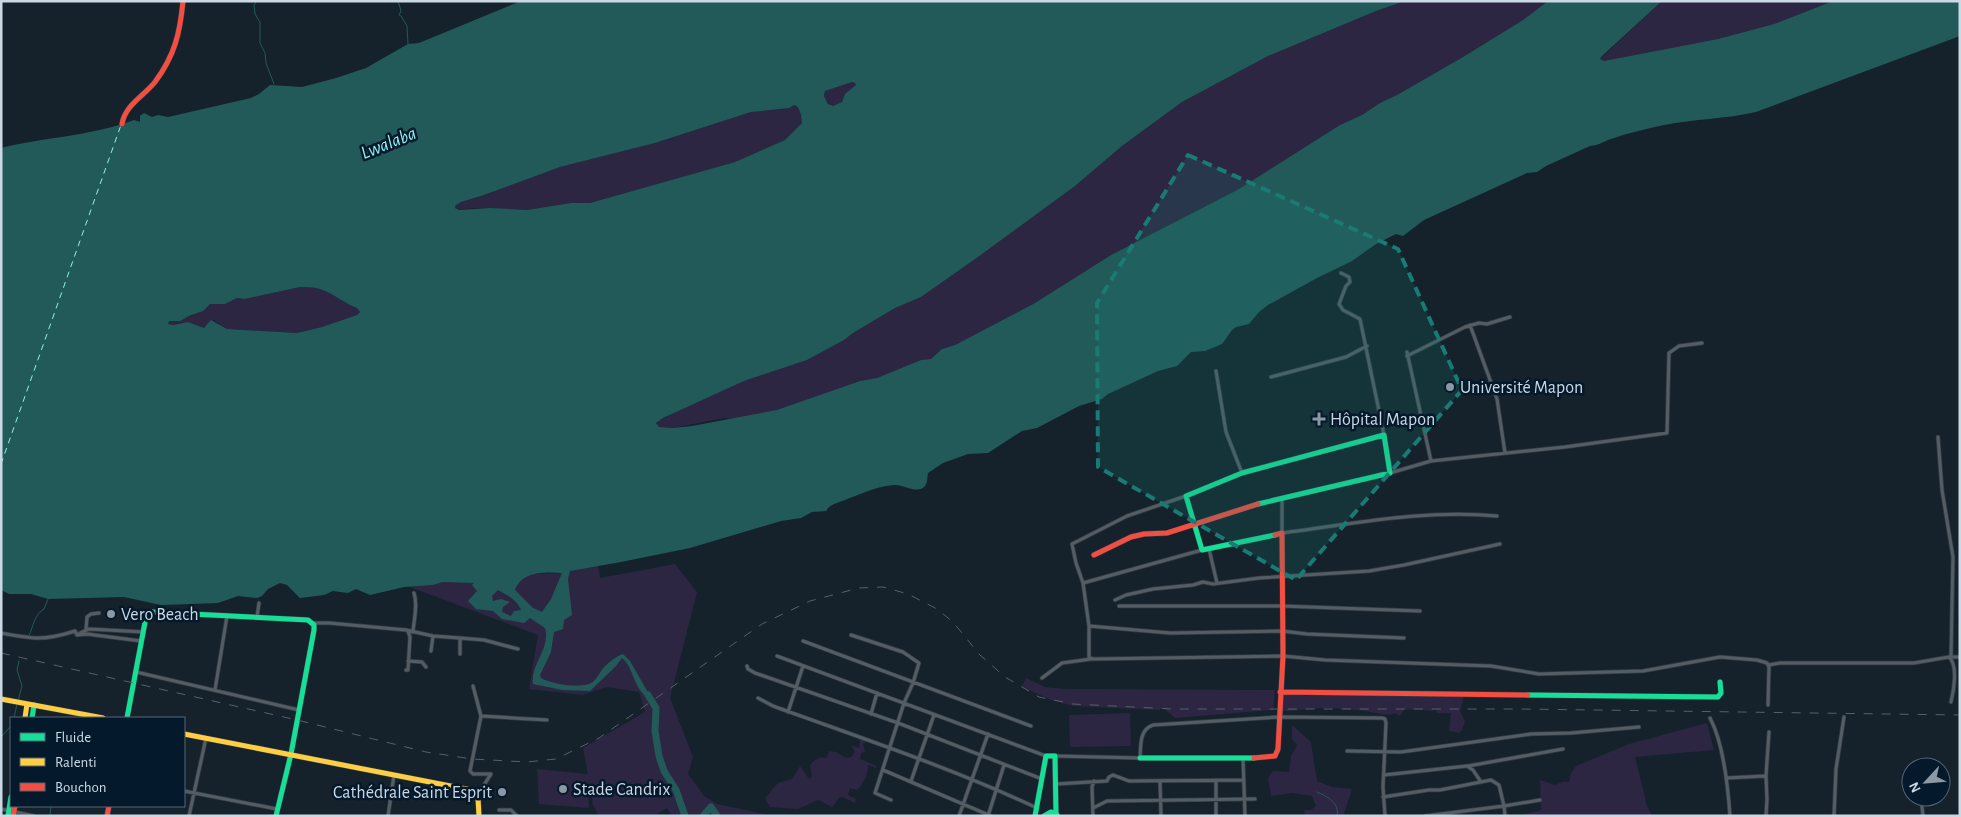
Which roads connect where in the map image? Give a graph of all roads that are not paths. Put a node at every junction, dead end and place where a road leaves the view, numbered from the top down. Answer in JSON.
{"nodes":[{"id":1,"x":183,"y":1,"type":"edge"},
{"id":2,"x":122,"y":124,"type":"dead end"},
{"id":3,"x":1341,"y":274,"type":"dead end"},
{"id":4,"x":1510,"y":316,"type":"dead end"},
{"id":5,"x":1470,"y":325,"type":"junction"},
{"id":6,"x":1702,"y":343,"type":"dead end"},
{"id":7,"x":1366,"y":346,"type":"junction"},
{"id":8,"x":1216,"y":371,"type":"dead end"},
{"id":9,"x":1271,"y":377,"type":"dead end"},
{"id":10,"x":1384,"y":435,"type":"junction"},
{"id":11,"x":1938,"y":437,"type":"dead end"},
{"id":12,"x":1505,"y":453,"type":"junction"},
{"id":13,"x":1431,"y":462,"type":"junction"},
{"id":14,"x":1242,"y":472,"type":"junction"},
{"id":15,"x":1390,"y":473,"type":"junction"},
{"id":16,"x":1186,"y":496,"type":"junction"},
{"id":17,"x":1282,"y":499,"type":"junction"},
{"id":18,"x":1497,"y":516,"type":"dead end"},
{"id":19,"x":1194,"y":524,"type":"junction"},
{"id":20,"x":1282,"y":533,"type":"junction"},
{"id":21,"x":1500,"y":544,"type":"dead end"},
{"id":22,"x":1209,"y":549,"type":"junction"},
{"id":23,"x":1202,"y":550,"type":"junction"},
{"id":24,"x":1094,"y":555,"type":"dead end"},
{"id":25,"x":1281,"y":576,"type":"junction"},
{"id":26,"x":1083,"y":583,"type":"junction"},
{"id":27,"x":1217,"y":584,"type":"junction"},
{"id":28,"x":414,"y":593,"type":"dead end"},
{"id":29,"x":1115,"y":600,"type":"dead end"},
{"id":30,"x":260,"y":603,"type":"dead end"},
{"id":31,"x":1119,"y":606,"type":"dead end"},
{"id":32,"x":1282,"y":606,"type":"junction"},
{"id":33,"x":1420,"y":611,"type":"dead end"},
{"id":34,"x":99,"y":613,"type":"dead end"},
{"id":35,"x":227,"y":616,"type":"junction"},
{"id":36,"x":258,"y":617,"type":"junction"},
{"id":37,"x":313,"y":623,"type":"junction"},
{"id":38,"x":1089,"y":626,"type":"junction"},
{"id":39,"x":86,"y":630,"type":"junction"},
{"id":40,"x":408,"y":630,"type":"junction"},
{"id":41,"x":1282,"y":631,"type":"junction"},
{"id":42,"x":144,"y":632,"type":"junction"},
{"id":43,"x":414,"y":632,"type":"junction"},
{"id":44,"x":1,"y":633,"type":"edge"},
{"id":45,"x":77,"y":635,"type":"junction"},
{"id":46,"x":852,"y":635,"type":"dead end"},
{"id":47,"x":433,"y":636,"type":"junction"},
{"id":48,"x":460,"y":638,"type":"junction"},
{"id":49,"x":1404,"y":638,"type":"dead end"},
{"id":50,"x":142,"y":641,"type":"junction"},
{"id":51,"x":802,"y":641,"type":"dead end"},
{"id":52,"x":518,"y":649,"type":"dead end"},
{"id":53,"x":431,"y":651,"type":"dead end"},
{"id":54,"x":460,"y":654,"type":"dead end"},
{"id":55,"x":777,"y":656,"type":"dead end"},
{"id":56,"x":1283,"y":656,"type":"junction"},
{"id":57,"x":1951,"y":657,"type":"junction"},
{"id":58,"x":1960,"y":657,"type":"edge"},
{"id":59,"x":1092,"y":659,"type":"junction"},
{"id":60,"x":408,"y":661,"type":"junction"},
{"id":61,"x":1769,"y":665,"type":"junction"},
{"id":62,"x":747,"y":666,"type":"dead end"},
{"id":63,"x":803,"y":666,"type":"junction"},
{"id":64,"x":426,"y":667,"type":"dead end"},
{"id":65,"x":406,"y":670,"type":"dead end"},
{"id":66,"x":136,"y":672,"type":"junction"},
{"id":67,"x":1042,"y":678,"type":"dead end"},
{"id":68,"x":1720,"y":682,"type":"dead end"},
{"id":69,"x":913,"y":684,"type":"junction"},
{"id":70,"x":473,"y":686,"type":"dead end"},
{"id":71,"x":796,"y":687,"type":"junction"},
{"id":72,"x":214,"y":690,"type":"junction"},
{"id":73,"x":1280,"y":692,"type":"junction"},
{"id":74,"x":878,"y":693,"type":"junction"},
{"id":75,"x":758,"y":698,"type":"dead end"},
{"id":76,"x":1,"y":699,"type":"edge"},
{"id":77,"x":1951,"y":702,"type":"dead end"},
{"id":78,"x":904,"y":703,"type":"junction"},
{"id":79,"x":27,"y":704,"type":"junction"},
{"id":80,"x":34,"y":705,"type":"junction"},
{"id":81,"x":1768,"y":705,"type":"dead end"},
{"id":82,"x":299,"y":710,"type":"junction"},
{"id":83,"x":788,"y":712,"type":"junction"},
{"id":84,"x":871,"y":714,"type":"junction"},
{"id":85,"x":934,"y":714,"type":"junction"},
{"id":86,"x":481,"y":716,"type":"junction"},
{"id":87,"x":25,"y":717,"type":"edge"},
{"id":88,"x":32,"y":717,"type":"edge"},
{"id":89,"x":98,"y":717,"type":"edge"},
{"id":90,"x":126,"y":717,"type":"edge"},
{"id":91,"x":1279,"y":717,"type":"junction"},
{"id":92,"x":1844,"y":717,"type":"dead end"},
{"id":93,"x":1710,"y":718,"type":"dead end"},
{"id":94,"x":547,"y":720,"type":"dead end"},
{"id":95,"x":898,"y":723,"type":"junction"},
{"id":96,"x":1030,"y":726,"type":"dead end"},
{"id":97,"x":1638,"y":727,"type":"dead end"},
{"id":98,"x":1770,"y":732,"type":"dead end"},
{"id":99,"x":185,"y":734,"type":"edge"},
{"id":100,"x":988,"y":734,"type":"junction"},
{"id":101,"x":927,"y":735,"type":"junction"},
{"id":102,"x":206,"y":738,"type":"junction"},
{"id":103,"x":890,"y":748,"type":"junction"},
{"id":104,"x":1347,"y":750,"type":"dead end"},
{"id":105,"x":1563,"y":750,"type":"dead end"},
{"id":106,"x":1385,"y":752,"type":"junction"},
{"id":107,"x":291,"y":754,"type":"junction"},
{"id":108,"x":980,"y":756,"type":"junction"},
{"id":109,"x":1046,"y":756,"type":"junction"},
{"id":110,"x":1055,"y":756,"type":"junction"},
{"id":111,"x":1140,"y":758,"type":"junction"},
{"id":112,"x":1243,"y":758,"type":"junction"},
{"id":113,"x":918,"y":760,"type":"junction"},
{"id":114,"x":1004,"y":765,"type":"junction"},
{"id":115,"x":1467,"y":766,"type":"junction"},
{"id":116,"x":883,"y":770,"type":"junction"},
{"id":117,"x":394,"y":774,"type":"junction"},
{"id":118,"x":1384,"y":775,"type":"junction"},
{"id":119,"x":1766,"y":776,"type":"junction"},
{"id":120,"x":1726,"y":778,"type":"junction"},
{"id":121,"x":1042,"y":780,"type":"junction"},
{"id":122,"x":1216,"y":780,"type":"junction"},
{"id":123,"x":1244,"y":780,"type":"junction"},
{"id":124,"x":911,"y":781,"type":"junction"},
{"id":125,"x":972,"y":781,"type":"junction"},
{"id":126,"x":1094,"y":781,"type":"junction"},
{"id":127,"x":1160,"y":781,"type":"junction"},
{"id":128,"x":1481,"y":782,"type":"junction"},
{"id":129,"x":1056,"y":784,"type":"junction"},
{"id":130,"x":996,"y":790,"type":"junction"},
{"id":131,"x":185,"y":791,"type":"edge"},
{"id":132,"x":193,"y":792,"type":"junction"},
{"id":133,"x":478,"y":796,"type":"junction"},
{"id":134,"x":1384,"y":797,"type":"junction"},
{"id":135,"x":1244,"y":799,"type":"junction"},
{"id":136,"x":1255,"y":799,"type":"dead end"},
{"id":137,"x":891,"y":800,"type":"dead end"},
{"id":138,"x":1161,"y":800,"type":"junction"},
{"id":139,"x":1217,"y":800,"type":"junction"},
{"id":140,"x":1540,"y":800,"type":"dead end"},
{"id":141,"x":964,"y":804,"type":"junction"},
{"id":142,"x":1504,"y":806,"type":"junction"},
{"id":143,"x":1037,"y":808,"type":"junction"},
{"id":144,"x":1093,"y":808,"type":"junction"},
{"id":145,"x":1,"y":809,"type":"edge"},
{"id":146,"x":277,"y":809,"type":"junction"},
{"id":147,"x":499,"y":810,"type":"dead end"},
{"id":148,"x":12,"y":812,"type":"edge"},
{"id":149,"x":1044,"y":815,"type":"edge"},
{"id":150,"x":1057,"y":815,"type":"edge"},
{"id":151,"x":34,"y":816,"type":"edge"},
{"id":152,"x":189,"y":816,"type":"edge"},
{"id":153,"x":276,"y":816,"type":"edge"},
{"id":154,"x":388,"y":816,"type":"edge"},
{"id":155,"x":479,"y":816,"type":"edge"},
{"id":156,"x":517,"y":816,"type":"edge"},
{"id":157,"x":959,"y":816,"type":"edge"},
{"id":158,"x":989,"y":816,"type":"edge"},
{"id":159,"x":1035,"y":816,"type":"edge"},
{"id":160,"x":1093,"y":816,"type":"edge"},
{"id":161,"x":1162,"y":816,"type":"edge"},
{"id":162,"x":1216,"y":816,"type":"edge"},
{"id":163,"x":1245,"y":816,"type":"edge"},
{"id":164,"x":1385,"y":816,"type":"edge"},
{"id":165,"x":1425,"y":816,"type":"edge"},
{"id":166,"x":1505,"y":816,"type":"edge"},
{"id":167,"x":1730,"y":816,"type":"edge"},
{"id":168,"x":1766,"y":816,"type":"edge"},
{"id":169,"x":1834,"y":816,"type":"edge"}],
"edges":[{"from":1,"to":2,"type":"street"},
{"from":3,"to":7,"type":"street"},
{"from":4,"to":5,"type":"street"},
{"from":5,"to":12,"type":"street"},
{"from":5,"to":13,"type":"street"},
{"from":6,"to":12,"type":"street"},
{"from":7,"to":9,"type":"street"},
{"from":7,"to":10,"type":"street"},
{"from":8,"to":14,"type":"street"},
{"from":10,"to":14,"type":"street"},
{"from":10,"to":15,"type":"street"},
{"from":11,"to":57,"type":"street"},
{"from":12,"to":13,"type":"street"},
{"from":13,"to":15,"type":"street"},
{"from":14,"to":16,"type":"street"},
{"from":15,"to":17,"type":"street"},
{"from":16,"to":19,"type":"street"},
{"from":16,"to":26,"type":"street"},
{"from":17,"to":19,"type":"street"},
{"from":17,"to":20,"type":"street"},
{"from":18,"to":20,"type":"street"},
{"from":19,"to":23,"type":"street"},
{"from":19,"to":24,"type":"street"},
{"from":20,"to":22,"type":"street"},
{"from":20,"to":25,"type":"street"},
{"from":21,"to":25,"type":"street"},
{"from":22,"to":23,"type":"street"},
{"from":22,"to":27,"type":"street"},
{"from":23,"to":26,"type":"street"},
{"from":25,"to":27,"type":"street"},
{"from":25,"to":32,"type":"street"},
{"from":26,"to":38,"type":"street"},
{"from":27,"to":29,"type":"street"},
{"from":28,"to":43,"type":"street"},
{"from":30,"to":36,"type":"street"},
{"from":31,"to":32,"type":"street"},
{"from":32,"to":33,"type":"street"},
{"from":32,"to":41,"type":"street"},
{"from":34,"to":39,"type":"street"},
{"from":35,"to":36,"type":"street"},
{"from":35,"to":42,"type":"street"},
{"from":35,"to":72,"type":"street"},
{"from":36,"to":37,"type":"street"},
{"from":37,"to":40,"type":"street"},
{"from":37,"to":82,"type":"street"},
{"from":38,"to":41,"type":"street"},
{"from":38,"to":59,"type":"street"},
{"from":39,"to":42,"type":"street"},
{"from":39,"to":45,"type":"street"},
{"from":40,"to":43,"type":"street"},
{"from":40,"to":60,"type":"street"},
{"from":41,"to":49,"type":"street"},
{"from":41,"to":56,"type":"street"},
{"from":42,"to":50,"type":"street"},
{"from":43,"to":47,"type":"street"},
{"from":44,"to":45,"type":"street"},
{"from":45,"to":50,"type":"street"},
{"from":46,"to":69,"type":"street"},
{"from":47,"to":48,"type":"street"},
{"from":47,"to":53,"type":"street"},
{"from":48,"to":52,"type":"street"},
{"from":48,"to":54,"type":"street"},
{"from":50,"to":66,"type":"street"},
{"from":51,"to":69,"type":"street"},
{"from":55,"to":63,"type":"street"},
{"from":56,"to":59,"type":"street"},
{"from":56,"to":61,"type":"street"},
{"from":56,"to":73,"type":"street"},
{"from":57,"to":58,"type":"street"},
{"from":57,"to":61,"type":"street"},
{"from":57,"to":77,"type":"street"},
{"from":59,"to":67,"type":"street"},
{"from":60,"to":64,"type":"street"},
{"from":60,"to":65,"type":"street"},
{"from":61,"to":81,"type":"street"},
{"from":62,"to":71,"type":"street"},
{"from":63,"to":71,"type":"street"},
{"from":63,"to":74,"type":"street"},
{"from":66,"to":72,"type":"street"},
{"from":66,"to":90,"type":"street"},
{"from":68,"to":73,"type":"street"},
{"from":69,"to":78,"type":"street"},
{"from":69,"to":96,"type":"street"},
{"from":70,"to":86,"type":"street"},
{"from":71,"to":83,"type":"street"},
{"from":71,"to":84,"type":"street"},
{"from":72,"to":82,"type":"street"},
{"from":73,"to":91,"type":"street"},
{"from":74,"to":78,"type":"street"},
{"from":74,"to":84,"type":"street"},
{"from":75,"to":83,"type":"street"},
{"from":76,"to":79,"type":"street"},
{"from":78,"to":85,"type":"street"},
{"from":78,"to":95,"type":"street"},
{"from":79,"to":80,"type":"street"},
{"from":79,"to":87,"type":"street"},
{"from":80,"to":88,"type":"street"},
{"from":80,"to":89,"type":"street"},
{"from":82,"to":107,"type":"street"},
{"from":83,"to":103,"type":"street"},
{"from":84,"to":95,"type":"street"},
{"from":85,"to":100,"type":"street"},
{"from":85,"to":101,"type":"street"},
{"from":86,"to":94,"type":"street"},
{"from":86,"to":133,"type":"street"},
{"from":91,"to":106,"type":"street"},
{"from":91,"to":111,"type":"street"},
{"from":91,"to":112,"type":"street"},
{"from":92,"to":169,"type":"street"},
{"from":93,"to":120,"type":"street"},
{"from":95,"to":101,"type":"street"},
{"from":95,"to":103,"type":"street"},
{"from":97,"to":106,"type":"street"},
{"from":98,"to":119,"type":"street"},
{"from":99,"to":102,"type":"street"},
{"from":100,"to":108,"type":"street"},
{"from":100,"to":109,"type":"street"},
{"from":101,"to":108,"type":"street"},
{"from":101,"to":113,"type":"street"},
{"from":102,"to":107,"type":"street"},
{"from":102,"to":132,"type":"street"},
{"from":103,"to":113,"type":"street"},
{"from":103,"to":116,"type":"street"},
{"from":104,"to":106,"type":"street"},
{"from":105,"to":115,"type":"street"},
{"from":106,"to":118,"type":"street"},
{"from":107,"to":117,"type":"street"},
{"from":107,"to":146,"type":"street"},
{"from":108,"to":114,"type":"street"},
{"from":108,"to":125,"type":"street"},
{"from":109,"to":110,"type":"street"},
{"from":109,"to":121,"type":"street"},
{"from":110,"to":111,"type":"street"},
{"from":110,"to":129,"type":"street"},
{"from":111,"to":112,"type":"street"},
{"from":112,"to":123,"type":"street"},
{"from":113,"to":124,"type":"street"},
{"from":113,"to":125,"type":"street"},
{"from":114,"to":121,"type":"street"},
{"from":114,"to":130,"type":"street"},
{"from":115,"to":118,"type":"street"},
{"from":115,"to":128,"type":"street"},
{"from":116,"to":124,"type":"street"},
{"from":116,"to":137,"type":"street"},
{"from":117,"to":133,"type":"street"},
{"from":117,"to":154,"type":"street"},
{"from":118,"to":134,"type":"street"},
{"from":119,"to":120,"type":"street"},
{"from":119,"to":168,"type":"street"},
{"from":120,"to":167,"type":"street"},
{"from":121,"to":143,"type":"street"},
{"from":122,"to":123,"type":"street"},
{"from":122,"to":127,"type":"street"},
{"from":122,"to":139,"type":"street"},
{"from":123,"to":135,"type":"street"},
{"from":124,"to":141,"type":"street"},
{"from":125,"to":130,"type":"street"},
{"from":125,"to":141,"type":"street"},
{"from":126,"to":127,"type":"street"},
{"from":126,"to":129,"type":"street"},
{"from":126,"to":144,"type":"street"},
{"from":127,"to":138,"type":"street"},
{"from":128,"to":134,"type":"street"},
{"from":128,"to":142,"type":"street"},
{"from":129,"to":150,"type":"street"},
{"from":130,"to":143,"type":"street"},
{"from":130,"to":158,"type":"street"},
{"from":131,"to":132,"type":"street"},
{"from":132,"to":146,"type":"street"},
{"from":132,"to":152,"type":"street"},
{"from":133,"to":155,"type":"street"},
{"from":134,"to":164,"type":"street"},
{"from":135,"to":136,"type":"street"},
{"from":135,"to":139,"type":"street"},
{"from":135,"to":163,"type":"street"},
{"from":138,"to":139,"type":"street"},
{"from":138,"to":144,"type":"street"},
{"from":138,"to":161,"type":"street"},
{"from":139,"to":162,"type":"street"},
{"from":140,"to":142,"type":"street"},
{"from":141,"to":157,"type":"street"},
{"from":141,"to":158,"type":"street"},
{"from":142,"to":165,"type":"street"},
{"from":142,"to":166,"type":"street"},
{"from":143,"to":149,"type":"street"},
{"from":143,"to":159,"type":"street"},
{"from":144,"to":160,"type":"street"},
{"from":145,"to":148,"type":"street"},
{"from":146,"to":153,"type":"street"},
{"from":147,"to":156,"type":"street"},
{"from":148,"to":151,"type":"street"},
{"from":149,"to":150,"type":"street"}]}
